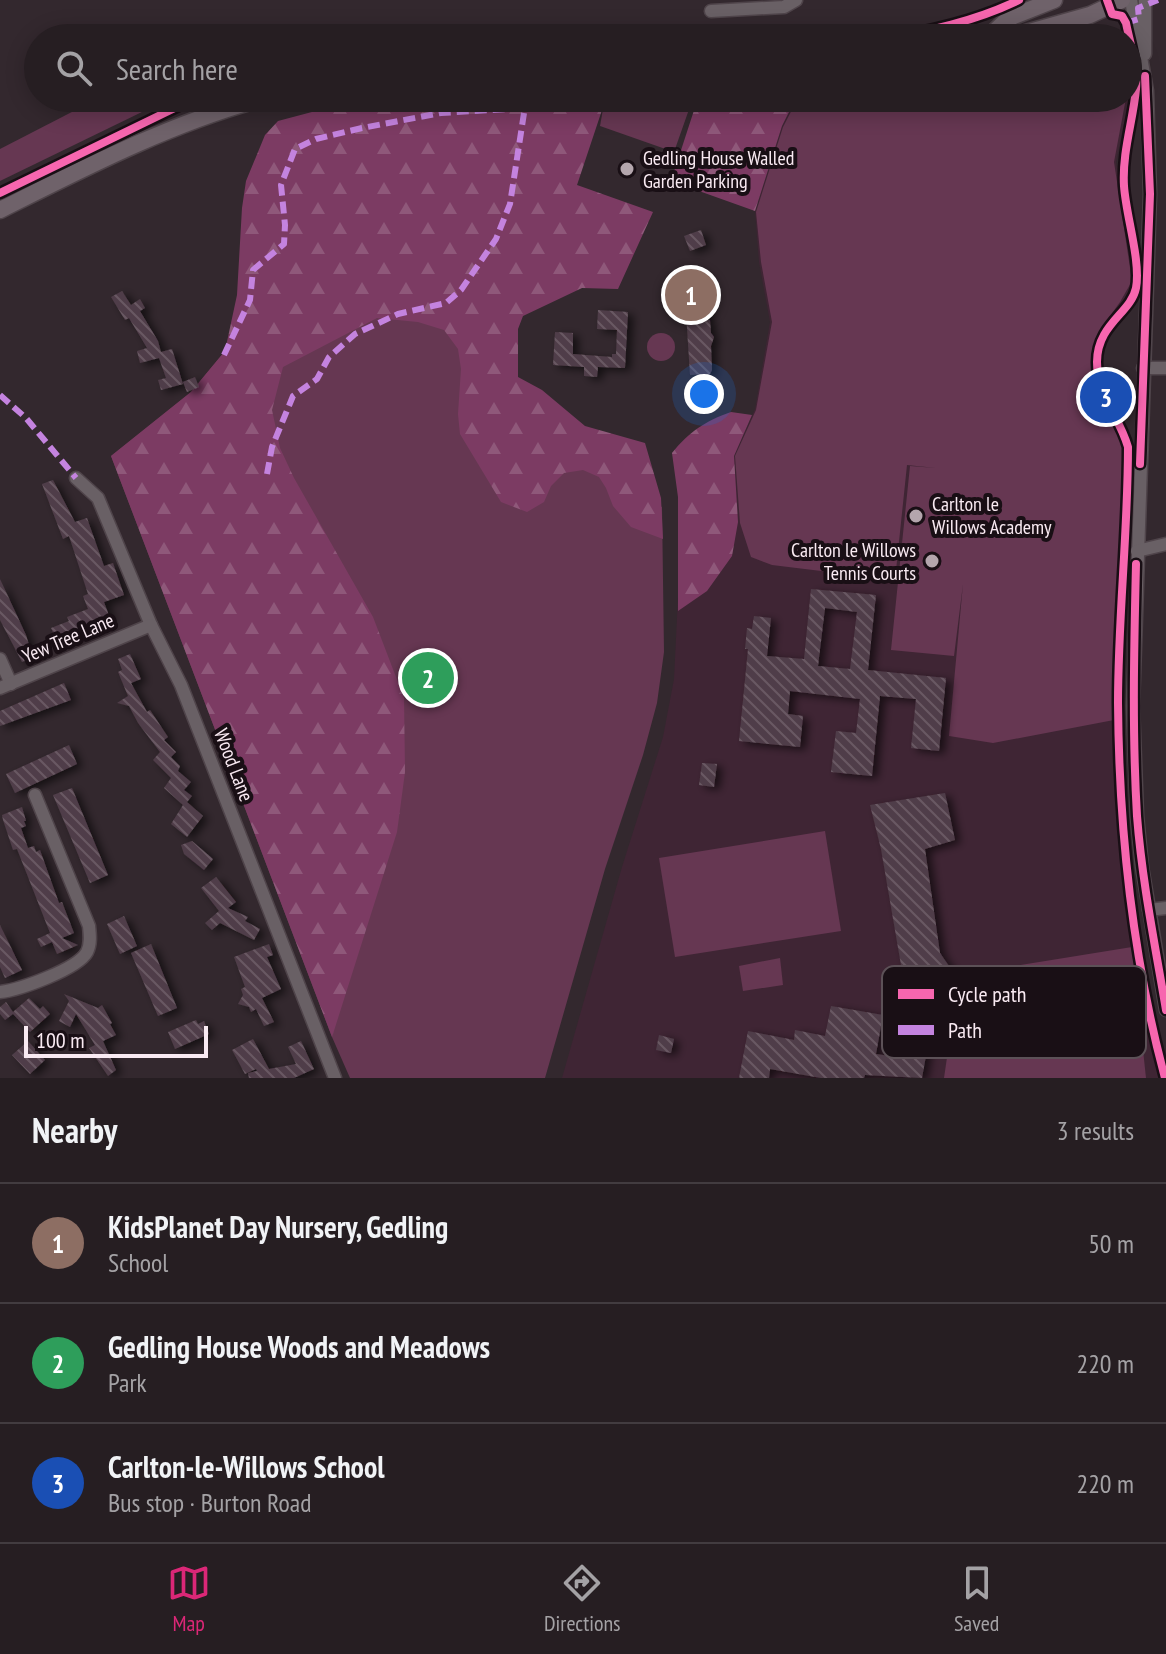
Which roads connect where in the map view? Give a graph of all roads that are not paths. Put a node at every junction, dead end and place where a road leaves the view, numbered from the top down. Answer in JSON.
{"nodes":[{"id":1,"x":796,"y":0,"type":"edge"},
{"id":2,"x":1054,"y":0,"type":"edge"},
{"id":3,"x":1122,"y":0,"type":"edge"},
{"id":4,"x":1131,"y":0,"type":"edge"},
{"id":5,"x":1145,"y":0,"type":"edge"},
{"id":6,"x":711,"y":11,"type":"dead end"},
{"id":7,"x":1003,"y":24,"type":"edge"},
{"id":8,"x":1058,"y":24,"type":"edge"},
{"id":9,"x":1136,"y":24,"type":"edge"},
{"id":10,"x":1142,"y":55,"type":"edge"},
{"id":11,"x":1145,"y":70,"type":"junction"},
{"id":12,"x":213,"y":112,"type":"edge"},
{"id":13,"x":0,"y":210,"type":"edge"},
{"id":14,"x":1143,"y":368,"type":"junction"},
{"id":15,"x":1166,"y":368,"type":"edge"},
{"id":16,"x":76,"y":478,"type":"dead end"},
{"id":17,"x":1166,"y":544,"type":"edge"},
{"id":18,"x":1137,"y":551,"type":"junction"},
{"id":19,"x":151,"y":625,"type":"junction"},
{"id":20,"x":0,"y":659,"type":"edge"},
{"id":21,"x":5,"y":686,"type":"edge"},
{"id":22,"x":35,"y":795,"type":"dead end"},
{"id":23,"x":48,"y":830,"type":"junction"},
{"id":24,"x":33,"y":835,"type":"dead end"},
{"id":25,"x":1166,"y":908,"type":"edge"},
{"id":26,"x":1149,"y":910,"type":"junction"},
{"id":27,"x":0,"y":992,"type":"edge"},
{"id":28,"x":1166,"y":1010,"type":"edge"},
{"id":29,"x":335,"y":1078,"type":"edge"}],
"edges":[{"from":1,"to":6,"type":"street"},
{"from":2,"to":7,"type":"main road"},
{"from":3,"to":8,"type":"main road"},
{"from":4,"to":9,"type":"street"},
{"from":5,"to":11,"type":"street"},
{"from":10,"to":11,"type":"street"},
{"from":11,"to":14,"type":"street"},
{"from":12,"to":13,"type":"main road"},
{"from":14,"to":15,"type":"street"},
{"from":14,"to":18,"type":"street"},
{"from":16,"to":19,"type":"street","name":"Wood Lane"},
{"from":17,"to":18,"type":"street"},
{"from":18,"to":26,"type":"street"},
{"from":19,"to":21,"type":"street","name":"Yew Tree Lane"},
{"from":19,"to":29,"type":"street","name":"Wood Lane"},
{"from":20,"to":21,"type":"street"},
{"from":22,"to":23,"type":"street"},
{"from":23,"to":24,"type":"street"},
{"from":23,"to":27,"type":"street"},
{"from":25,"to":26,"type":"street"},
{"from":26,"to":28,"type":"street"}]}
